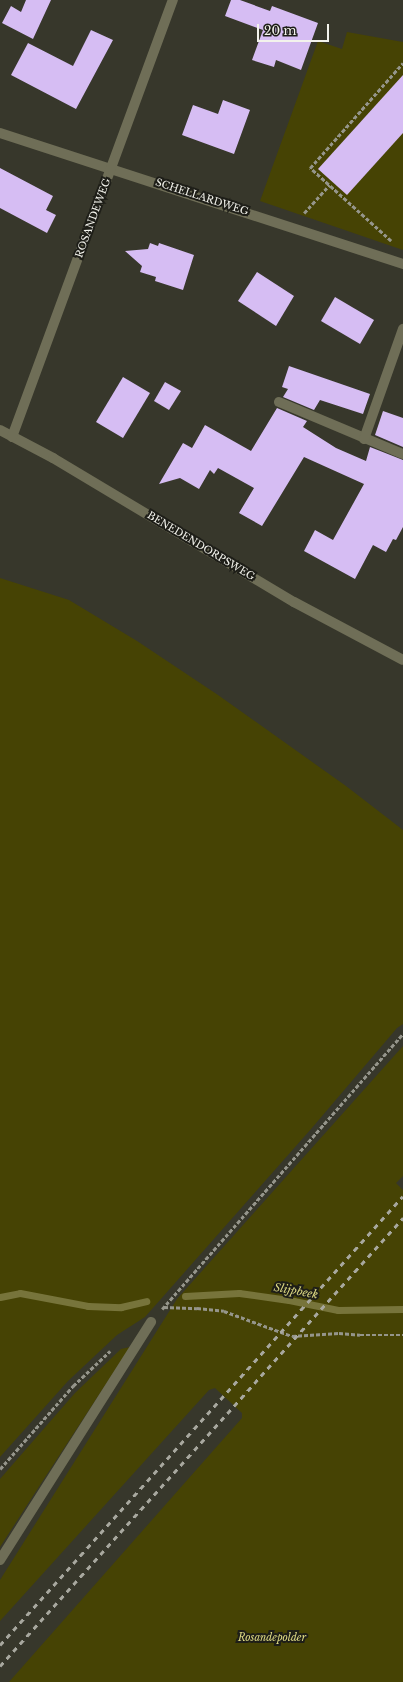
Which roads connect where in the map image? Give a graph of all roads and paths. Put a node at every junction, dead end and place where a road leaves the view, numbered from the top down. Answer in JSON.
{"nodes":[{"id":1,"x":173,"y":0,"type":"edge"},
{"id":2,"x":403,"y":63,"type":"edge"},
{"id":3,"x":0,"y":133,"type":"edge"},
{"id":4,"x":111,"y":168,"type":"junction"},
{"id":5,"x":329,"y":185,"type":"junction"},
{"id":6,"x":291,"y":227,"type":"junction"},
{"id":7,"x":392,"y":242,"type":"dead end"},
{"id":8,"x":403,"y":264,"type":"edge"},
{"id":9,"x":403,"y":329,"type":"edge"},
{"id":10,"x":279,"y":402,"type":"dead end"},
{"id":11,"x":0,"y":430,"type":"edge"},
{"id":12,"x":12,"y":437,"type":"junction"},
{"id":13,"x":364,"y":439,"type":"junction"},
{"id":14,"x":403,"y":454,"type":"edge"},
{"id":15,"x":403,"y":660,"type":"edge"},
{"id":16,"x":403,"y":1034,"type":"edge"},
{"id":17,"x":164,"y":1306,"type":"junction"},
{"id":18,"x":151,"y":1322,"type":"joint"},
{"id":19,"x":403,"y":1335,"type":"edge"},
{"id":20,"x":113,"y":1348,"type":"dead end"},
{"id":21,"x":0,"y":1469,"type":"edge"},
{"id":22,"x":0,"y":1560,"type":"edge"}],
"edges":[{"from":1,"to":4,"type":"street","name":"ROSANDEWEG"},
{"from":2,"to":5,"type":"path"},
{"from":3,"to":4,"type":"street","name":"SCHELLARDWEG"},
{"from":4,"to":6,"type":"street","name":"SCHELLARDWEG"},
{"from":4,"to":12,"type":"street","name":"ROSANDEWEG"},
{"from":5,"to":6,"type":"path"},
{"from":5,"to":7,"type":"path"},
{"from":6,"to":8,"type":"street","name":"SCHELLARDWEG"},
{"from":9,"to":13,"type":"street"},
{"from":10,"to":13,"type":"street"},
{"from":11,"to":12,"type":"street","name":"BENEDENDORPSWEG"},
{"from":12,"to":15,"type":"street","name":"BENEDENDORPSWEG"},
{"from":13,"to":14,"type":"street"},
{"from":16,"to":17,"type":"path"},
{"from":17,"to":18,"type":"path"},
{"from":17,"to":19,"type":"path"},
{"from":18,"to":22,"type":"street"},
{"from":20,"to":21,"type":"path"}]}
